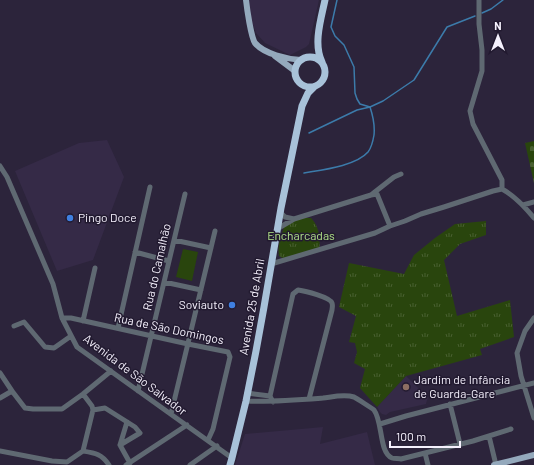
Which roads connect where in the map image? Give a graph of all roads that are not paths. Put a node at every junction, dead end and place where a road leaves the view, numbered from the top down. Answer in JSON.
{"nodes":[{"id":1,"x":246,"y":0,"type":"edge"},
{"id":2,"x":325,"y":0,"type":"edge"},
{"id":3,"x":479,"y":0,"type":"edge"},
{"id":4,"x":318,"y":36,"type":"junction"},
{"id":5,"x":272,"y":54,"type":"junction"},
{"id":6,"x":303,"y":59,"type":"junction"},
{"id":7,"x":322,"y":62,"type":"junction"},
{"id":8,"x":295,"y":72,"type":"junction"},
{"id":9,"x":297,"y":81,"type":"junction"},
{"id":10,"x":314,"y":87,"type":"junction"},
{"id":11,"x":302,"y":106,"type":"junction"},
{"id":12,"x":0,"y":166,"type":"edge"},
{"id":13,"x":401,"y":174,"type":"dead end"},
{"id":14,"x":150,"y":187,"type":"dead end"},
{"id":15,"x":502,"y":189,"type":"junction"},
{"id":16,"x":185,"y":194,"type":"dead end"},
{"id":17,"x":371,"y":195,"type":"junction"},
{"id":18,"x":534,"y":202,"type":"edge"},
{"id":19,"x":523,"y":205,"type":"junction"},
{"id":20,"x":280,"y":212,"type":"junction"},
{"id":21,"x":534,"y":218,"type":"edge"},
{"id":22,"x":294,"y":219,"type":"junction"},
{"id":23,"x":390,"y":226,"type":"junction"},
{"id":24,"x":277,"y":229,"type":"junction"},
{"id":25,"x":215,"y":231,"type":"dead end"},
{"id":26,"x":174,"y":240,"type":"junction"},
{"id":27,"x":211,"y":248,"type":"junction"},
{"id":28,"x":135,"y":252,"type":"junction"},
{"id":29,"x":169,"y":261,"type":"junction"},
{"id":30,"x":271,"y":264,"type":"junction"},
{"id":31,"x":95,"y":268,"type":"dead end"},
{"id":32,"x":164,"y":282,"type":"junction"},
{"id":33,"x":201,"y":290,"type":"junction"},
{"id":34,"x":62,"y":318,"type":"junction"},
{"id":35,"x":534,"y":318,"type":"edge"},
{"id":36,"x":83,"y":321,"type":"junction"},
{"id":37,"x":14,"y":326,"type":"dead end"},
{"id":38,"x":118,"y":328,"type":"junction"},
{"id":39,"x":71,"y":336,"type":"junction"},
{"id":40,"x":151,"y":336,"type":"junction"},
{"id":41,"x":188,"y":344,"type":"junction"},
{"id":42,"x":111,"y":371,"type":"junction"},
{"id":43,"x":0,"y":373,"type":"edge"},
{"id":44,"x":534,"y":383,"type":"edge"},
{"id":45,"x":524,"y":385,"type":"junction"},
{"id":46,"x":12,"y":391,"type":"junction"},
{"id":47,"x":138,"y":391,"type":"junction"},
{"id":48,"x":83,"y":394,"type":"junction"},
{"id":49,"x":270,"y":396,"type":"junction"},
{"id":50,"x":246,"y":397,"type":"junction"},
{"id":51,"x":0,"y":398,"type":"edge"},
{"id":52,"x":309,"y":399,"type":"junction"},
{"id":53,"x":273,"y":402,"type":"junction"},
{"id":54,"x":450,"y":404,"type":"junction"},
{"id":55,"x":93,"y":410,"type":"junction"},
{"id":56,"x":172,"y":414,"type":"junction"},
{"id":57,"x":534,"y":418,"type":"edge"},
{"id":58,"x":128,"y":422,"type":"junction"},
{"id":59,"x":380,"y":424,"type":"junction"},
{"id":60,"x":187,"y":425,"type":"junction"},
{"id":61,"x":511,"y":429,"type":"dead end"},
{"id":62,"x":489,"y":436,"type":"junction"},
{"id":63,"x":208,"y":440,"type":"junction"},
{"id":64,"x":460,"y":444,"type":"junction"},
{"id":65,"x":120,"y":445,"type":"junction"},
{"id":66,"x":217,"y":446,"type":"junction"},
{"id":67,"x":0,"y":451,"type":"edge"},
{"id":68,"x":83,"y":451,"type":"junction"},
{"id":69,"x":425,"y":453,"type":"junction"},
{"id":70,"x":534,"y":455,"type":"edge"},
{"id":71,"x":231,"y":461,"type":"edge"},
{"id":72,"x":128,"y":464,"type":"edge"},
{"id":73,"x":109,"y":465,"type":"edge"},
{"id":74,"x":192,"y":465,"type":"edge"},
{"id":75,"x":428,"y":465,"type":"edge"},
{"id":76,"x":495,"y":465,"type":"edge"}],
"edges":[{"from":1,"to":5,"type":"main road"},
{"from":2,"to":4,"type":"highway"},
{"from":3,"to":15,"type":"street"},
{"from":4,"to":6,"type":"highway"},
{"from":4,"to":7,"type":"highway","name":"Avenida 25 de Abril"},
{"from":5,"to":6,"type":"main road"},
{"from":5,"to":8,"type":"main road"},
{"from":6,"to":7,"type":"highway"},
{"from":6,"to":8,"type":"highway"},
{"from":7,"to":10,"type":"highway","name":"Avenida 25 de Abril"},
{"from":8,"to":9,"type":"highway","name":"Avenida 25 de Abril"},
{"from":9,"to":10,"type":"highway"},
{"from":9,"to":11,"type":"highway","name":"Avenida 25 de Abril"},
{"from":10,"to":11,"type":"highway","name":"Avenida 25 de Abril"},
{"from":11,"to":20,"type":"highway","name":"Avenida 25 de Abril"},
{"from":12,"to":34,"type":"street","name":"Avenida de São Salvador"},
{"from":13,"to":17,"type":"street"},
{"from":14,"to":28,"type":"street"},
{"from":15,"to":19,"type":"street"},
{"from":15,"to":23,"type":"street"},
{"from":16,"to":26,"type":"street","name":"Rua do Camalhão"},
{"from":17,"to":22,"type":"street"},
{"from":17,"to":23,"type":"street"},
{"from":18,"to":19,"type":"street"},
{"from":19,"to":21,"type":"street"},
{"from":20,"to":22,"type":"street"},
{"from":20,"to":24,"type":"highway","name":"Avenida 25 de Abril"},
{"from":22,"to":24,"type":"street"},
{"from":23,"to":30,"type":"street"},
{"from":24,"to":30,"type":"highway","name":"Avenida 25 de Abril"},
{"from":25,"to":27,"type":"street"},
{"from":26,"to":27,"type":"street"},
{"from":26,"to":29,"type":"street","name":"Rua do Camalhão"},
{"from":27,"to":33,"type":"street"},
{"from":28,"to":29,"type":"street"},
{"from":28,"to":38,"type":"street"},
{"from":29,"to":32,"type":"street","name":"Rua do Camalhão"},
{"from":30,"to":50,"type":"highway","name":"Avenida 25 de Abril"},
{"from":31,"to":36,"type":"street"},
{"from":32,"to":33,"type":"street"},
{"from":32,"to":40,"type":"street","name":"Rua do Camalhão"},
{"from":33,"to":41,"type":"street"},
{"from":34,"to":36,"type":"street","name":"Rua de São Domingos"},
{"from":34,"to":39,"type":"street","name":"Avenida de São Salvador"},
{"from":35,"to":45,"type":"street"},
{"from":36,"to":38,"type":"street","name":"Rua de São Domingos"},
{"from":37,"to":39,"type":"street"},
{"from":38,"to":40,"type":"street","name":"Rua de São Domingos"},
{"from":39,"to":42,"type":"street","name":"Avenida de São Salvador"},
{"from":40,"to":41,"type":"street","name":"Rua de São Domingos"},
{"from":40,"to":47,"type":"street","name":"Rua do Camalhão"},
{"from":41,"to":56,"type":"street"},
{"from":41,"to":63,"type":"street","name":"Rua de São Domingos"},
{"from":42,"to":47,"type":"street","name":"Avenida de São Salvador"},
{"from":42,"to":48,"type":"street"},
{"from":43,"to":46,"type":"street"},
{"from":44,"to":45,"type":"street"},
{"from":45,"to":54,"type":"street"},
{"from":45,"to":57,"type":"street"},
{"from":46,"to":48,"type":"street"},
{"from":46,"to":51,"type":"street"},
{"from":47,"to":56,"type":"street","name":"Avenida de São Salvador"},
{"from":48,"to":55,"type":"street"},
{"from":49,"to":50,"type":"street"},
{"from":49,"to":52,"type":"street"},
{"from":49,"to":53,"type":"street"},
{"from":50,"to":53,"type":"street"},
{"from":50,"to":71,"type":"highway","name":"Avenida 25 de Abril"},
{"from":52,"to":53,"type":"street"},
{"from":52,"to":59,"type":"street"},
{"from":54,"to":59,"type":"street"},
{"from":54,"to":64,"type":"street"},
{"from":55,"to":58,"type":"street"},
{"from":55,"to":68,"type":"street"},
{"from":56,"to":60,"type":"street","name":"Avenida de São Salvador"},
{"from":58,"to":65,"type":"street"},
{"from":58,"to":65,"type":"street"},
{"from":59,"to":69,"type":"street"},
{"from":60,"to":63,"type":"street","name":"Avenida de São Salvador"},
{"from":60,"to":72,"type":"street"},
{"from":61,"to":62,"type":"street"},
{"from":62,"to":64,"type":"street"},
{"from":62,"to":76,"type":"street"},
{"from":63,"to":66,"type":"street","name":"Avenida de São Salvador"},
{"from":64,"to":69,"type":"street"},
{"from":65,"to":72,"type":"street"},
{"from":66,"to":71,"type":"street","name":"Avenida de São Salvador"},
{"from":66,"to":74,"type":"street"},
{"from":67,"to":68,"type":"street"},
{"from":68,"to":73,"type":"street"},
{"from":69,"to":75,"type":"street"},
{"from":70,"to":76,"type":"main road"}]}
